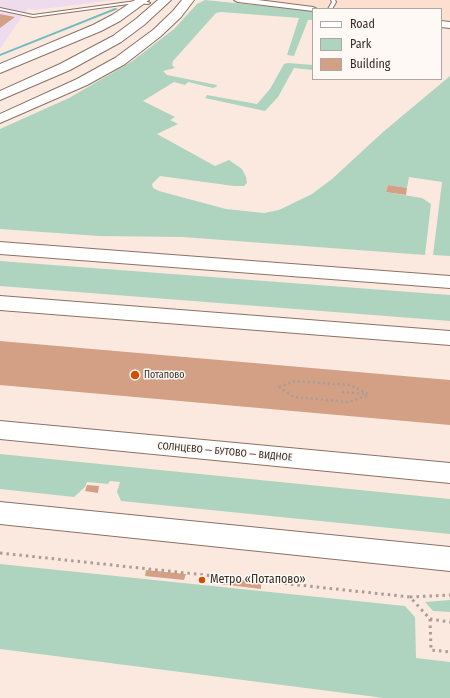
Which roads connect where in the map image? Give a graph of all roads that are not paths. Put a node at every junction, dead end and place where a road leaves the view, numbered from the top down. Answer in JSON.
{"nodes":[{"id":1,"x":165,"y":0,"type":"edge"},
{"id":2,"x":188,"y":0,"type":"edge"},
{"id":3,"x":238,"y":0,"type":"edge"},
{"id":4,"x":145,"y":1,"type":"edge"},
{"id":5,"x":0,"y":9,"type":"edge"},
{"id":6,"x":312,"y":9,"type":"edge"},
{"id":7,"x":0,"y":69,"type":"edge"},
{"id":8,"x":0,"y":87,"type":"edge"},
{"id":9,"x":0,"y":96,"type":"edge"},
{"id":10,"x":0,"y":119,"type":"edge"},
{"id":11,"x":0,"y":248,"type":"edge"},
{"id":12,"x":450,"y":282,"type":"edge"},
{"id":13,"x":0,"y":303,"type":"edge"},
{"id":14,"x":450,"y":338,"type":"edge"},
{"id":15,"x":0,"y":430,"type":"edge"},
{"id":16,"x":450,"y":473,"type":"edge"},
{"id":17,"x":0,"y":513,"type":"edge"},
{"id":18,"x":450,"y":559,"type":"edge"}],
"edges":[{"from":1,"to":9,"type":"main road"},
{"from":2,"to":10,"type":"main road"},
{"from":3,"to":6,"type":"street"},
{"from":4,"to":5,"type":"lane"},
{"from":4,"to":7,"type":"main road"},
{"from":4,"to":8,"type":"main road"},
{"from":11,"to":12,"type":"main road"},
{"from":13,"to":14,"type":"main road"},
{"from":15,"to":16,"type":"main road","name":"СОЛНЦЕВО — БУТОВО — ВИДНОЕ"},
{"from":17,"to":18,"type":"main road"}]}
